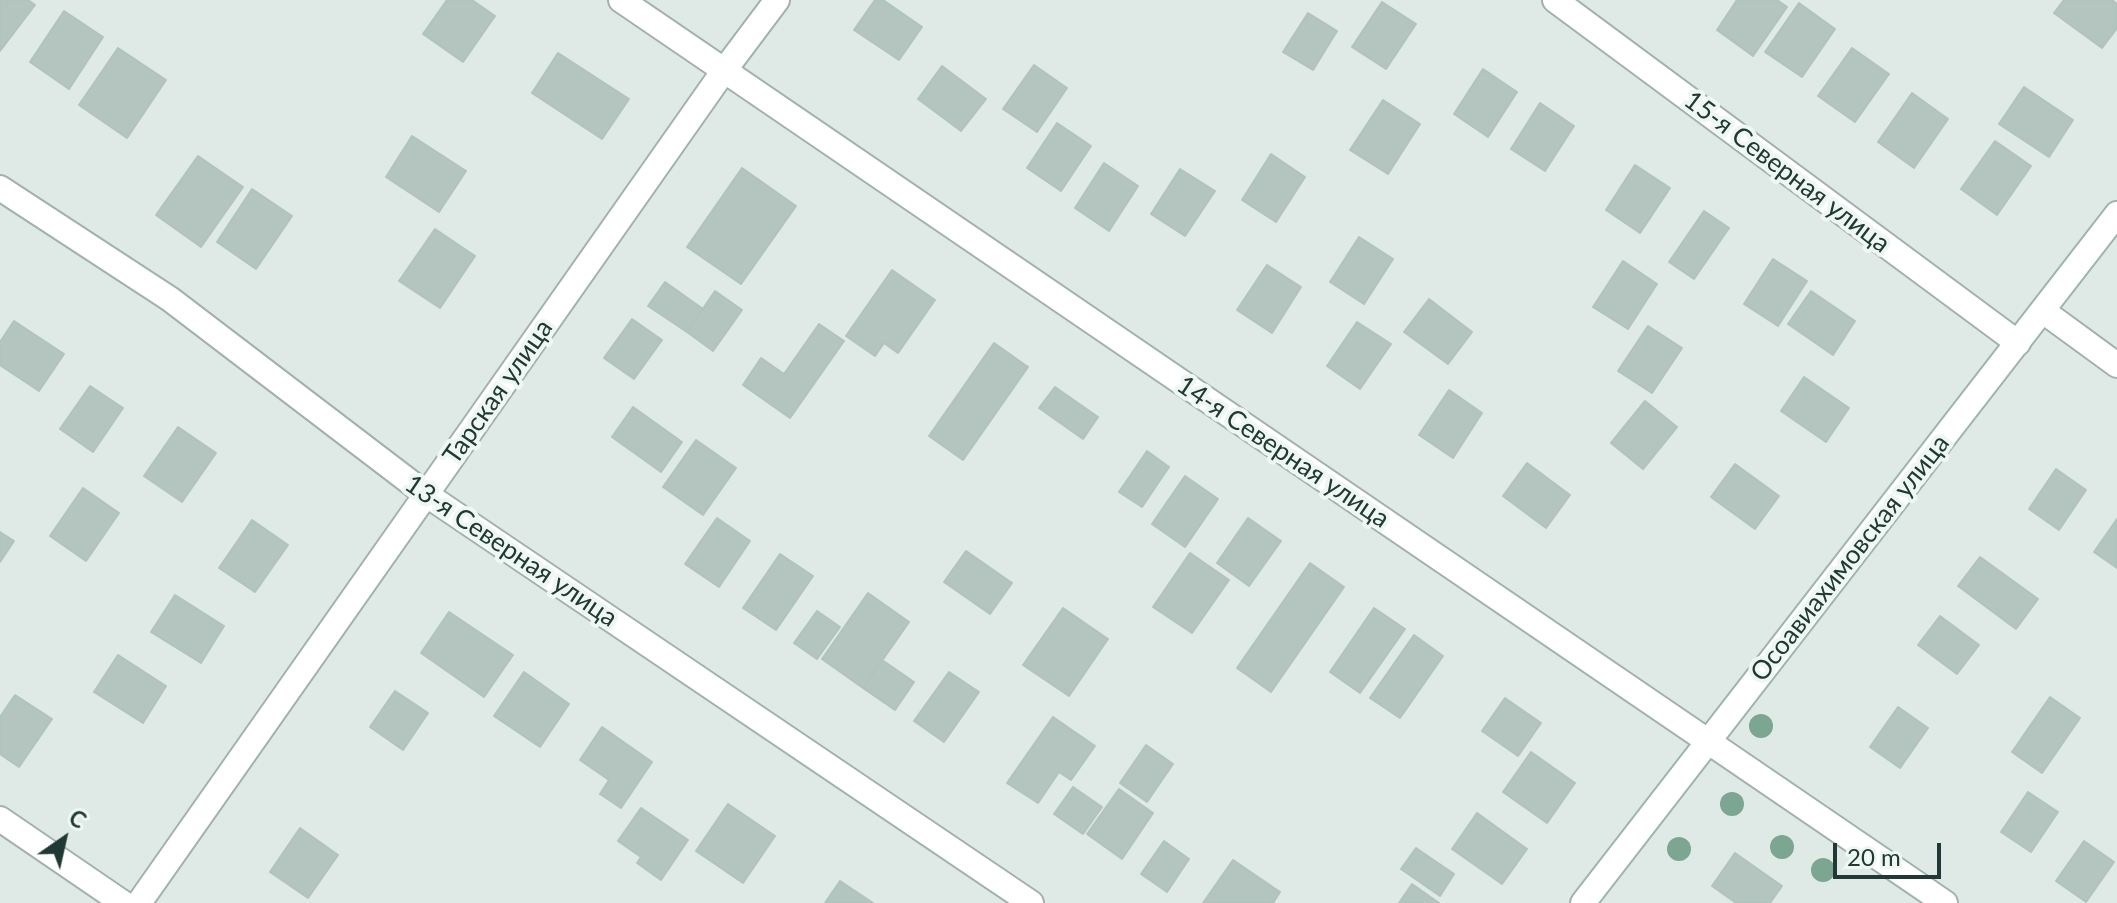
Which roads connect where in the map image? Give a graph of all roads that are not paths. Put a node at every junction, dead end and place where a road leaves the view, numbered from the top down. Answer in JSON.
{"nodes":[{"id":1,"x":621,"y":0,"type":"edge"},
{"id":2,"x":777,"y":0,"type":"edge"},
{"id":3,"x":1555,"y":0,"type":"edge"},
{"id":4,"x":723,"y":72,"type":"junction"},
{"id":5,"x":0,"y":188,"type":"edge"},
{"id":6,"x":2117,"y":214,"type":"edge"},
{"id":7,"x":2043,"y":311,"type":"junction"},
{"id":8,"x":2018,"y":343,"type":"junction"},
{"id":9,"x":2117,"y":365,"type":"edge"},
{"id":10,"x":427,"y":495,"type":"junction"},
{"id":11,"x":1708,"y":741,"type":"junction"},
{"id":12,"x":0,"y":819,"type":"edge"},
{"id":13,"x":123,"y":903,"type":"edge"},
{"id":14,"x":139,"y":903,"type":"edge"},
{"id":15,"x":1031,"y":903,"type":"edge"},
{"id":16,"x":1583,"y":903,"type":"edge"},
{"id":17,"x":1945,"y":903,"type":"edge"}],
"edges":[{"from":1,"to":4,"type":"street","name":"14-я Северная улица"},
{"from":2,"to":4,"type":"street","name":"Тарская улица"},
{"from":3,"to":8,"type":"street","name":"15-я Северная улица"},
{"from":4,"to":10,"type":"street","name":"Тарская улица"},
{"from":4,"to":11,"type":"street","name":"14-я Северная улица"},
{"from":5,"to":10,"type":"street","name":"13-я Северная улица"},
{"from":6,"to":7,"type":"street","name":"Осоавиахимовская улица"},
{"from":7,"to":8,"type":"street","name":"Осоавиахимовская улица"},
{"from":7,"to":9,"type":"street"},
{"from":8,"to":11,"type":"street","name":"Осоавиахимовская улица"},
{"from":10,"to":14,"type":"street","name":"Тарская улица"},
{"from":10,"to":15,"type":"street","name":"13-я Северная улица"},
{"from":11,"to":16,"type":"street","name":"Осоавиахимовская улица"},
{"from":11,"to":17,"type":"street","name":"14-я Северная улица"},
{"from":12,"to":13,"type":"street"}]}
